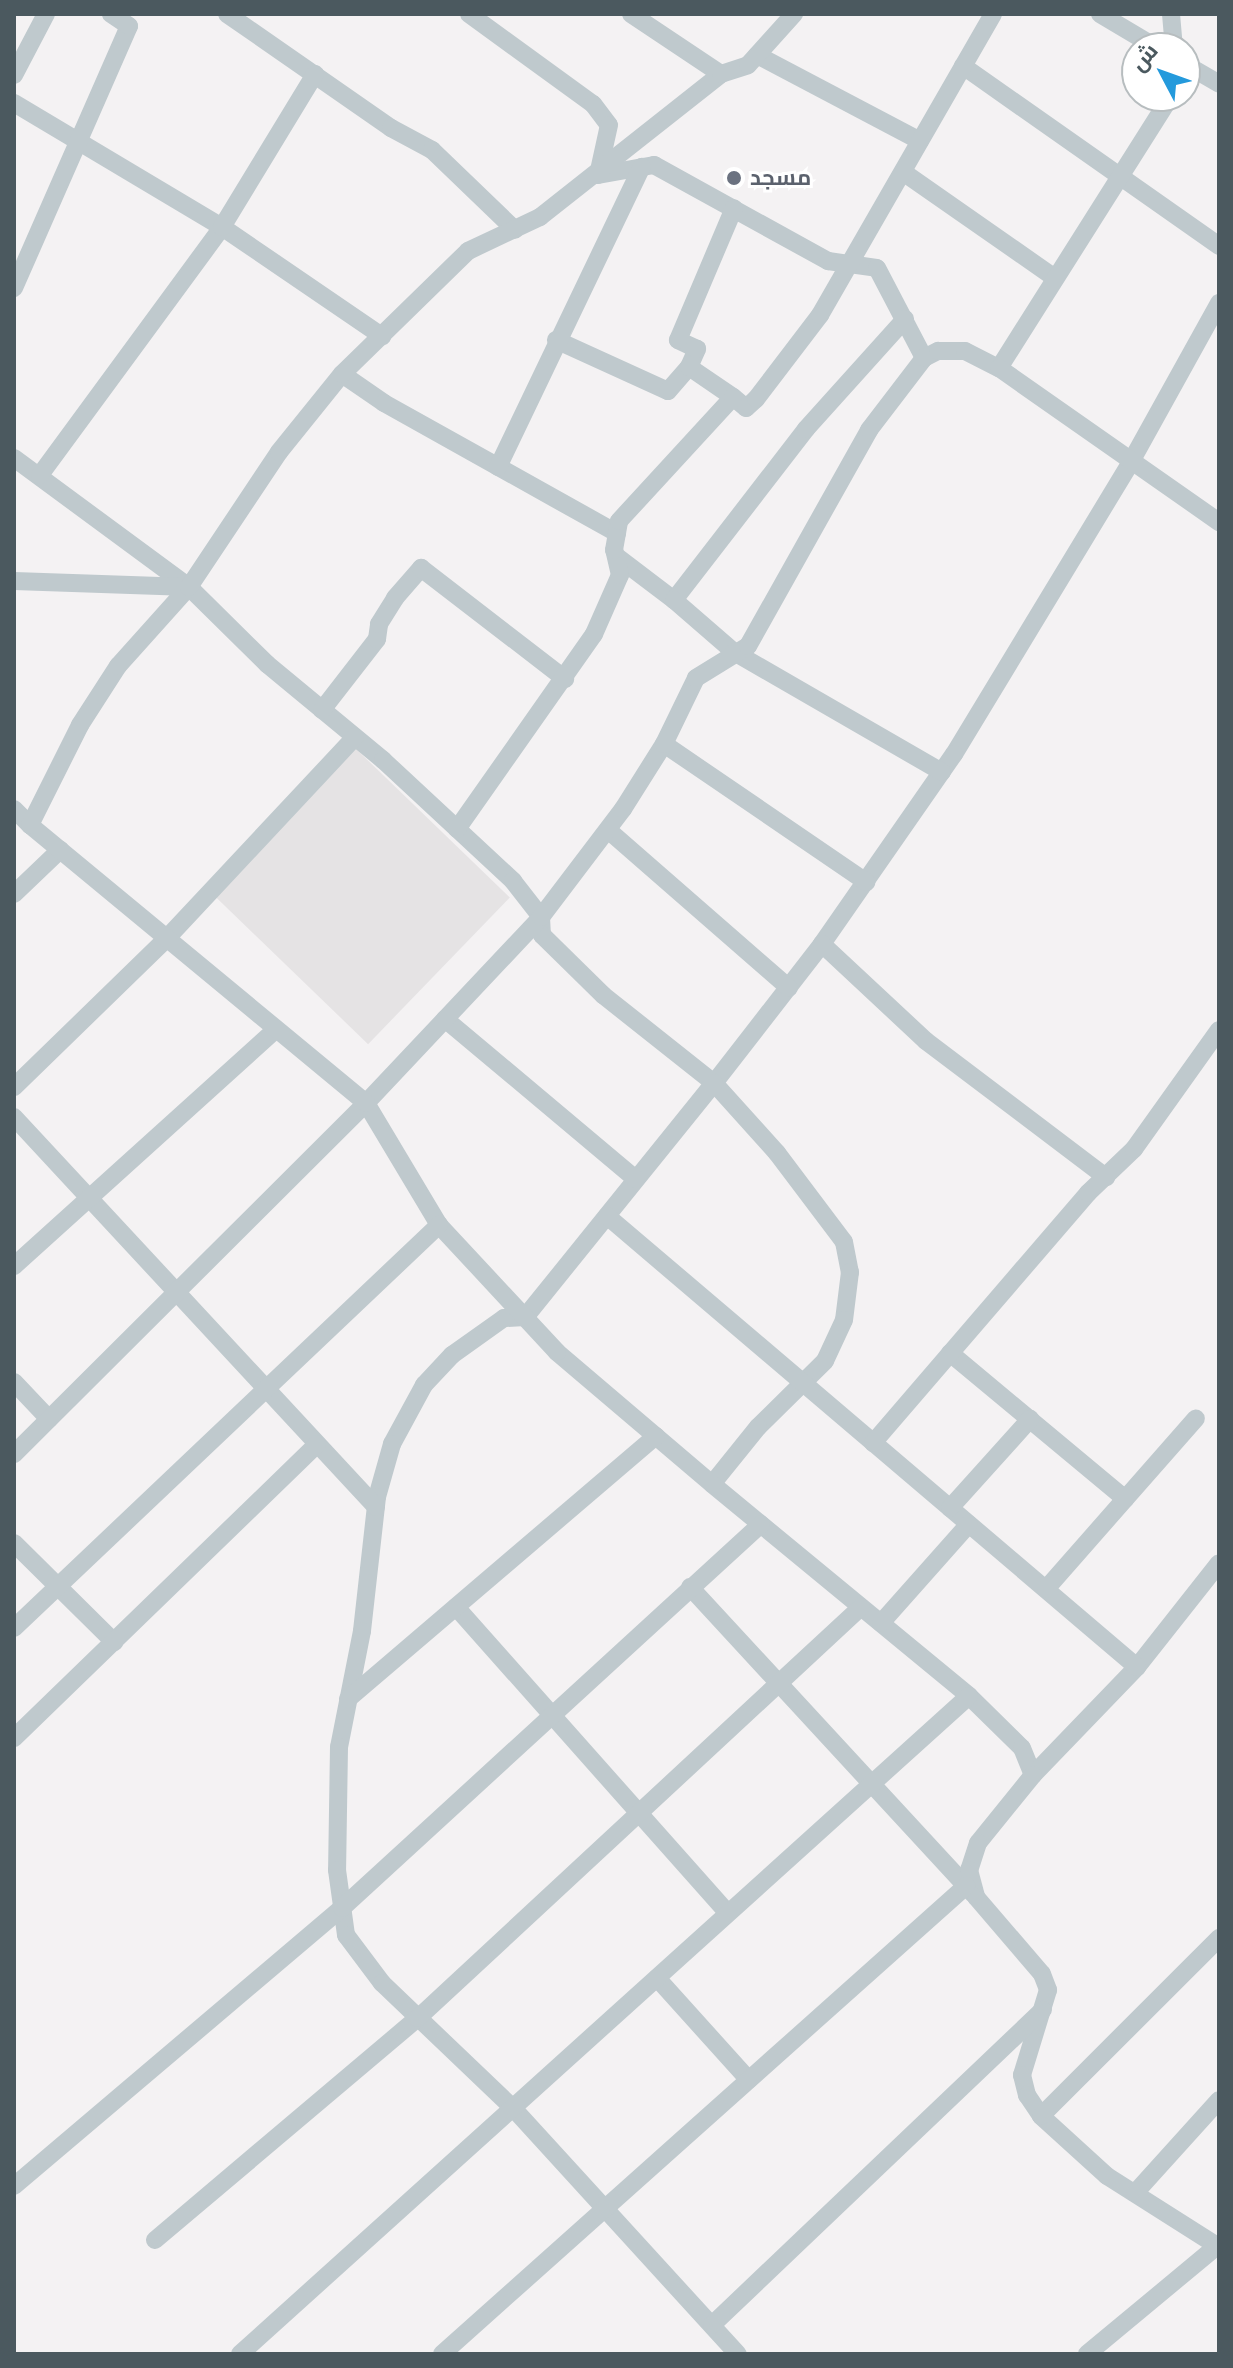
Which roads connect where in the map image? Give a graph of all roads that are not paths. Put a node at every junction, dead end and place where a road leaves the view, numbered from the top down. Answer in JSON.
{"nodes":[{"id":1,"x":46,"y":14,"type":"edge"},
{"id":2,"x":111,"y":14,"type":"edge"},
{"id":3,"x":227,"y":14,"type":"edge"},
{"id":4,"x":469,"y":14,"type":"edge"},
{"id":5,"x":631,"y":14,"type":"edge"},
{"id":6,"x":794,"y":14,"type":"edge"},
{"id":7,"x":993,"y":14,"type":"edge"},
{"id":8,"x":1100,"y":14,"type":"edge"},
{"id":9,"x":1130,"y":32,"type":"edge"},
{"id":10,"x":757,"y":55,"type":"junction"},
{"id":11,"x":963,"y":66,"type":"junction"},
{"id":12,"x":1201,"y":73,"type":"edge"},
{"id":13,"x":315,"y":74,"type":"junction"},
{"id":14,"x":721,"y":74,"type":"junction"},
{"id":15,"x":14,"y":75,"type":"edge"},
{"id":16,"x":1219,"y":84,"type":"edge"},
{"id":17,"x":14,"y":103,"type":"edge"},
{"id":18,"x":1161,"y":112,"type":"edge"},
{"id":19,"x":920,"y":141,"type":"junction"},
{"id":20,"x":80,"y":143,"type":"junction"},
{"id":21,"x":642,"y":167,"type":"junction"},
{"id":22,"x":903,"y":172,"type":"junction"},
{"id":23,"x":598,"y":175,"type":"junction"},
{"id":24,"x":1119,"y":177,"type":"junction"},
{"id":25,"x":734,"y":208,"type":"junction"},
{"id":26,"x":222,"y":227,"type":"junction"},
{"id":27,"x":515,"y":230,"type":"junction"},
{"id":28,"x":1219,"y":246,"type":"edge"},
{"id":29,"x":849,"y":264,"type":"junction"},
{"id":30,"x":1055,"y":278,"type":"junction"},
{"id":31,"x":14,"y":288,"type":"edge"},
{"id":32,"x":1216,"y":314,"type":"edge"},
{"id":33,"x":905,"y":319,"type":"junction"},
{"id":34,"x":382,"y":336,"type":"junction"},
{"id":35,"x":556,"y":340,"type":"junction"},
{"id":36,"x":924,"y":358,"type":"junction"},
{"id":37,"x":689,"y":367,"type":"junction"},
{"id":38,"x":999,"y":368,"type":"junction"},
{"id":39,"x":342,"y":374,"type":"junction"},
{"id":40,"x":733,"y":397,"type":"junction"},
{"id":41,"x":14,"y":458,"type":"edge"},
{"id":42,"x":1131,"y":462,"type":"junction"},
{"id":43,"x":498,"y":467,"type":"junction"},
{"id":44,"x":40,"y":475,"type":"junction"},
{"id":45,"x":1219,"y":522,"type":"edge"},
{"id":46,"x":617,"y":533,"type":"junction"},
{"id":47,"x":616,"y":556,"type":"junction"},
{"id":48,"x":14,"y":581,"type":"edge"},
{"id":49,"x":189,"y":587,"type":"junction"},
{"id":50,"x":674,"y":600,"type":"junction"},
{"id":51,"x":734,"y":652,"type":"junction"},
{"id":52,"x":565,"y":679,"type":"junction"},
{"id":53,"x":322,"y":710,"type":"junction"},
{"id":54,"x":355,"y":737,"type":"junction"},
{"id":55,"x":664,"y":744,"type":"junction"},
{"id":56,"x":942,"y":772,"type":"junction"},
{"id":57,"x":14,"y":809,"type":"edge"},
{"id":58,"x":30,"y":825,"type":"junction"},
{"id":59,"x":457,"y":829,"type":"junction"},
{"id":60,"x":608,"y":830,"type":"junction"},
{"id":61,"x":60,"y":850,"type":"junction"},
{"id":62,"x":866,"y":882,"type":"junction"},
{"id":63,"x":14,"y":894,"type":"edge"},
{"id":64,"x":541,"y":917,"type":"junction"},
{"id":65,"x":167,"y":938,"type":"junction"},
{"id":66,"x":822,"y":944,"type":"junction"},
{"id":67,"x":789,"y":988,"type":"junction"},
{"id":68,"x":445,"y":1019,"type":"junction"},
{"id":69,"x":276,"y":1029,"type":"junction"},
{"id":70,"x":1219,"y":1030,"type":"edge"},
{"id":71,"x":1213,"y":1051,"type":"edge"},
{"id":72,"x":714,"y":1083,"type":"junction"},
{"id":73,"x":14,"y":1087,"type":"edge"},
{"id":74,"x":366,"y":1103,"type":"junction"},
{"id":75,"x":14,"y":1117,"type":"edge"},
{"id":76,"x":1106,"y":1177,"type":"junction"},
{"id":77,"x":636,"y":1179,"type":"junction"},
{"id":78,"x":88,"y":1199,"type":"junction"},
{"id":79,"x":607,"y":1216,"type":"junction"},
{"id":80,"x":439,"y":1225,"type":"junction"},
{"id":81,"x":14,"y":1266,"type":"edge"},
{"id":82,"x":175,"y":1293,"type":"junction"},
{"id":83,"x":525,"y":1317,"type":"junction"},
{"id":84,"x":950,"y":1353,"type":"junction"},
{"id":85,"x":802,"y":1378,"type":"junction"},
{"id":86,"x":14,"y":1382,"type":"edge"},
{"id":87,"x":268,"y":1392,"type":"junction"},
{"id":88,"x":1196,"y":1418,"type":"dead end"},
{"id":89,"x":49,"y":1419,"type":"junction"},
{"id":90,"x":1030,"y":1419,"type":"junction"},
{"id":91,"x":656,"y":1436,"type":"junction"},
{"id":92,"x":873,"y":1443,"type":"junction"},
{"id":93,"x":317,"y":1444,"type":"junction"},
{"id":94,"x":14,"y":1454,"type":"edge"},
{"id":95,"x":712,"y":1484,"type":"junction"},
{"id":96,"x":1125,"y":1499,"type":"junction"},
{"id":97,"x":376,"y":1507,"type":"junction"},
{"id":98,"x":950,"y":1508,"type":"junction"},
{"id":99,"x":761,"y":1524,"type":"junction"},
{"id":100,"x":969,"y":1524,"type":"junction"},
{"id":101,"x":14,"y":1543,"type":"edge"},
{"id":102,"x":1219,"y":1563,"type":"edge"},
{"id":103,"x":58,"y":1587,"type":"junction"},
{"id":104,"x":690,"y":1587,"type":"junction"},
{"id":105,"x":1046,"y":1589,"type":"junction"},
{"id":106,"x":456,"y":1607,"type":"junction"},
{"id":107,"x":861,"y":1607,"type":"junction"},
{"id":108,"x":881,"y":1623,"type":"junction"},
{"id":109,"x":14,"y":1628,"type":"edge"},
{"id":110,"x":114,"y":1642,"type":"junction"},
{"id":111,"x":1137,"y":1667,"type":"junction"},
{"id":112,"x":777,"y":1683,"type":"junction"},
{"id":113,"x":969,"y":1696,"type":"junction"},
{"id":114,"x":348,"y":1699,"type":"junction"},
{"id":115,"x":552,"y":1715,"type":"junction"},
{"id":116,"x":14,"y":1738,"type":"edge"},
{"id":117,"x":1033,"y":1775,"type":"junction"},
{"id":118,"x":869,"y":1785,"type":"junction"},
{"id":119,"x":639,"y":1813,"type":"junction"},
{"id":120,"x":971,"y":1892,"type":"junction"},
{"id":121,"x":342,"y":1908,"type":"junction"},
{"id":122,"x":728,"y":1913,"type":"junction"},
{"id":123,"x":1219,"y":1938,"type":"edge"},
{"id":124,"x":657,"y":1978,"type":"junction"},
{"id":125,"x":1045,"y":2008,"type":"junction"},
{"id":126,"x":418,"y":2018,"type":"junction"},
{"id":127,"x":749,"y":2080,"type":"junction"},
{"id":128,"x":1219,"y":2100,"type":"edge"},
{"id":129,"x":513,"y":2108,"type":"junction"},
{"id":130,"x":1041,"y":2116,"type":"junction"},
{"id":131,"x":14,"y":2186,"type":"edge"},
{"id":132,"x":1135,"y":2193,"type":"junction"},
{"id":133,"x":605,"y":2208,"type":"junction"},
{"id":134,"x":155,"y":2240,"type":"dead end"},
{"id":135,"x":1218,"y":2247,"type":"edge"},
{"id":136,"x":712,"y":2325,"type":"junction"},
{"id":137,"x":240,"y":2354,"type":"edge"},
{"id":138,"x":442,"y":2354,"type":"edge"},
{"id":139,"x":738,"y":2354,"type":"edge"},
{"id":140,"x":1087,"y":2354,"type":"edge"}],
"edges":[{"from":1,"to":15,"type":"street"},
{"from":2,"to":20,"type":"street"},
{"from":3,"to":13,"type":"street"},
{"from":4,"to":23,"type":"street"},
{"from":5,"to":14,"type":"street"},
{"from":6,"to":10,"type":"street"},
{"from":7,"to":11,"type":"street"},
{"from":8,"to":9,"type":"street"},
{"from":10,"to":14,"type":"street"},
{"from":10,"to":19,"type":"street"},
{"from":11,"to":19,"type":"street"},
{"from":11,"to":24,"type":"street"},
{"from":12,"to":16,"type":"street"},
{"from":13,"to":26,"type":"street"},
{"from":13,"to":27,"type":"street"},
{"from":14,"to":23,"type":"street"},
{"from":17,"to":20,"type":"street"},
{"from":18,"to":24,"type":"street"},
{"from":19,"to":22,"type":"street"},
{"from":20,"to":26,"type":"street"},
{"from":20,"to":31,"type":"street"},
{"from":21,"to":23,"type":"street"},
{"from":21,"to":25,"type":"street"},
{"from":21,"to":35,"type":"street"},
{"from":22,"to":29,"type":"street"},
{"from":22,"to":30,"type":"street"},
{"from":23,"to":27,"type":"street"},
{"from":24,"to":28,"type":"street"},
{"from":24,"to":30,"type":"street"},
{"from":25,"to":29,"type":"street"},
{"from":25,"to":37,"type":"street"},
{"from":26,"to":34,"type":"street"},
{"from":26,"to":44,"type":"street"},
{"from":27,"to":34,"type":"street"},
{"from":29,"to":33,"type":"street"},
{"from":29,"to":40,"type":"street"},
{"from":30,"to":38,"type":"street"},
{"from":32,"to":42,"type":"street"},
{"from":33,"to":36,"type":"street"},
{"from":33,"to":50,"type":"street"},
{"from":34,"to":39,"type":"street"},
{"from":35,"to":37,"type":"street"},
{"from":35,"to":43,"type":"street"},
{"from":36,"to":38,"type":"street"},
{"from":36,"to":51,"type":"street"},
{"from":37,"to":40,"type":"street"},
{"from":38,"to":42,"type":"street"},
{"from":39,"to":43,"type":"street"},
{"from":39,"to":49,"type":"street"},
{"from":40,"to":46,"type":"street"},
{"from":41,"to":44,"type":"street"},
{"from":42,"to":45,"type":"street"},
{"from":42,"to":56,"type":"street"},
{"from":43,"to":46,"type":"street"},
{"from":44,"to":49,"type":"street"},
{"from":46,"to":47,"type":"street"},
{"from":47,"to":50,"type":"street"},
{"from":47,"to":52,"type":"street"},
{"from":48,"to":49,"type":"street"},
{"from":49,"to":53,"type":"street"},
{"from":49,"to":58,"type":"street"},
{"from":50,"to":51,"type":"street"},
{"from":51,"to":55,"type":"street"},
{"from":51,"to":56,"type":"street"},
{"from":52,"to":53,"type":"street"},
{"from":52,"to":59,"type":"street"},
{"from":53,"to":54,"type":"street"},
{"from":54,"to":59,"type":"street"},
{"from":54,"to":65,"type":"street"},
{"from":55,"to":60,"type":"street"},
{"from":55,"to":62,"type":"street"},
{"from":56,"to":62,"type":"street"},
{"from":57,"to":58,"type":"street"},
{"from":58,"to":61,"type":"street"},
{"from":59,"to":64,"type":"street"},
{"from":60,"to":64,"type":"street"},
{"from":60,"to":67,"type":"street"},
{"from":61,"to":63,"type":"street"},
{"from":61,"to":65,"type":"street"},
{"from":62,"to":66,"type":"street"},
{"from":64,"to":68,"type":"street"},
{"from":64,"to":72,"type":"street"},
{"from":65,"to":69,"type":"street"},
{"from":65,"to":73,"type":"street"},
{"from":66,"to":67,"type":"street"},
{"from":66,"to":76,"type":"street"},
{"from":67,"to":72,"type":"street"},
{"from":68,"to":74,"type":"street"},
{"from":68,"to":77,"type":"street"},
{"from":69,"to":74,"type":"street"},
{"from":69,"to":78,"type":"street"},
{"from":70,"to":71,"type":"street"},
{"from":71,"to":76,"type":"street"},
{"from":72,"to":77,"type":"street"},
{"from":72,"to":85,"type":"street"},
{"from":74,"to":80,"type":"street"},
{"from":74,"to":82,"type":"street"},
{"from":75,"to":78,"type":"street"},
{"from":76,"to":84,"type":"street"},
{"from":77,"to":79,"type":"street"},
{"from":78,"to":81,"type":"street"},
{"from":78,"to":82,"type":"street"},
{"from":79,"to":83,"type":"street"},
{"from":79,"to":85,"type":"street"},
{"from":80,"to":83,"type":"street"},
{"from":80,"to":87,"type":"street"},
{"from":82,"to":87,"type":"street"},
{"from":82,"to":89,"type":"street"},
{"from":83,"to":91,"type":"street"},
{"from":83,"to":97,"type":"street"},
{"from":84,"to":90,"type":"street"},
{"from":84,"to":92,"type":"street"},
{"from":85,"to":92,"type":"street"},
{"from":85,"to":95,"type":"street"},
{"from":86,"to":89,"type":"street"},
{"from":87,"to":93,"type":"street"},
{"from":87,"to":103,"type":"street"},
{"from":88,"to":96,"type":"street"},
{"from":89,"to":94,"type":"street"},
{"from":90,"to":96,"type":"street"},
{"from":90,"to":98,"type":"street"},
{"from":91,"to":95,"type":"street"},
{"from":91,"to":106,"type":"street"},
{"from":92,"to":98,"type":"street"},
{"from":93,"to":97,"type":"street"},
{"from":93,"to":110,"type":"street"},
{"from":95,"to":99,"type":"street"},
{"from":96,"to":105,"type":"street"},
{"from":97,"to":114,"type":"street"},
{"from":98,"to":100,"type":"street"},
{"from":99,"to":104,"type":"street"},
{"from":99,"to":107,"type":"street"},
{"from":100,"to":105,"type":"street"},
{"from":100,"to":108,"type":"street"},
{"from":101,"to":103,"type":"street"},
{"from":102,"to":111,"type":"street"},
{"from":103,"to":109,"type":"street"},
{"from":103,"to":110,"type":"street"},
{"from":104,"to":112,"type":"street"},
{"from":104,"to":115,"type":"street"},
{"from":105,"to":111,"type":"street"},
{"from":106,"to":114,"type":"street"},
{"from":106,"to":115,"type":"street"},
{"from":107,"to":108,"type":"street"},
{"from":107,"to":112,"type":"street"},
{"from":108,"to":113,"type":"street"},
{"from":110,"to":116,"type":"street"},
{"from":111,"to":117,"type":"street"},
{"from":112,"to":118,"type":"street"},
{"from":112,"to":119,"type":"street"},
{"from":113,"to":117,"type":"street"},
{"from":113,"to":118,"type":"street"},
{"from":114,"to":121,"type":"street"},
{"from":115,"to":119,"type":"street"},
{"from":115,"to":121,"type":"street"},
{"from":117,"to":120,"type":"street"},
{"from":118,"to":120,"type":"street"},
{"from":118,"to":122,"type":"street"},
{"from":119,"to":122,"type":"street"},
{"from":119,"to":126,"type":"street"},
{"from":120,"to":125,"type":"street"},
{"from":120,"to":127,"type":"street"},
{"from":121,"to":126,"type":"street"},
{"from":121,"to":131,"type":"street"},
{"from":122,"to":124,"type":"street"},
{"from":123,"to":130,"type":"street"},
{"from":124,"to":127,"type":"street"},
{"from":124,"to":129,"type":"street"},
{"from":125,"to":130,"type":"street"},
{"from":125,"to":136,"type":"street"},
{"from":126,"to":129,"type":"street"},
{"from":126,"to":134,"type":"street"},
{"from":127,"to":133,"type":"street"},
{"from":128,"to":132,"type":"street"},
{"from":129,"to":133,"type":"street"},
{"from":129,"to":137,"type":"street"},
{"from":130,"to":132,"type":"street"},
{"from":132,"to":135,"type":"street"},
{"from":133,"to":136,"type":"street"},
{"from":133,"to":138,"type":"street"},
{"from":135,"to":140,"type":"street"},
{"from":136,"to":139,"type":"street"}]}
